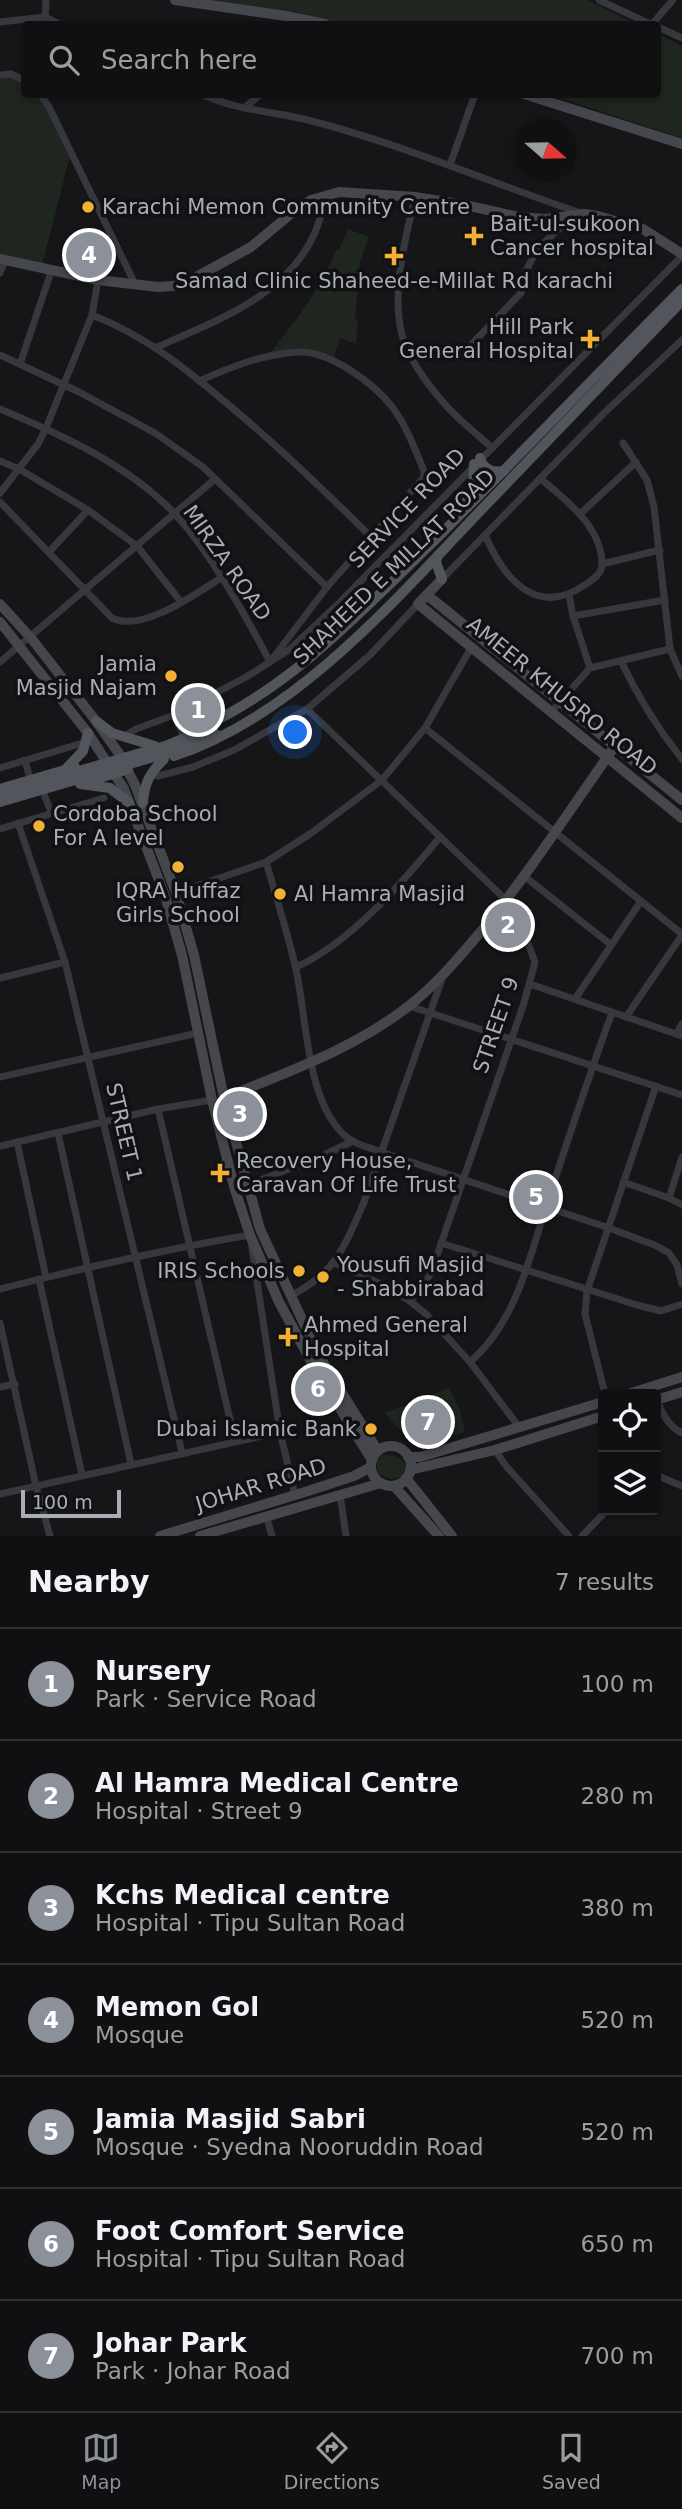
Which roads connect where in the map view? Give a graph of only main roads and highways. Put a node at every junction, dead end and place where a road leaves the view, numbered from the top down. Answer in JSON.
{"nodes":[{"id":1,"x":175,"y":0,"type":"edge"},
{"id":2,"x":310,"y":21,"type":"edge"},
{"id":3,"x":537,"y":98,"type":"edge"},
{"id":4,"x":682,"y":144,"type":"edge"},
{"id":5,"x":682,"y":255,"type":"edge"},
{"id":6,"x":2,"y":260,"type":"edge"},
{"id":7,"x":682,"y":289,"type":"edge"},
{"id":8,"x":682,"y":301,"type":"edge"},
{"id":9,"x":504,"y":471,"type":"junction"},
{"id":10,"x":460,"y":514,"type":"junction"},
{"id":11,"x":438,"y":555,"type":"junction"},
{"id":12,"x":419,"y":574,"type":"junction"},
{"id":13,"x":443,"y":579,"type":"junction"},
{"id":14,"x":427,"y":595,"type":"junction"},
{"id":15,"x":0,"y":604,"type":"edge"},
{"id":16,"x":383,"y":610,"type":"junction"},
{"id":17,"x":352,"y":620,"type":"junction"},
{"id":18,"x":0,"y":622,"type":"edge"},
{"id":19,"x":96,"y":721,"type":"junction"},
{"id":20,"x":214,"y":731,"type":"junction"},
{"id":21,"x":87,"y":737,"type":"junction"},
{"id":22,"x":155,"y":746,"type":"junction"},
{"id":23,"x":615,"y":746,"type":"junction"},
{"id":24,"x":125,"y":754,"type":"junction"},
{"id":25,"x":607,"y":756,"type":"junction"},
{"id":26,"x":164,"y":759,"type":"junction"},
{"id":27,"x":107,"y":760,"type":"junction"},
{"id":28,"x":89,"y":764,"type":"junction"},
{"id":29,"x":132,"y":768,"type":"junction"},
{"id":30,"x":65,"y":770,"type":"junction"},
{"id":31,"x":115,"y":774,"type":"junction"},
{"id":32,"x":96,"y":779,"type":"junction"},
{"id":33,"x":80,"y":784,"type":"junction"},
{"id":34,"x":0,"y":791,"type":"edge"},
{"id":35,"x":682,"y":800,"type":"edge"},
{"id":36,"x":129,"y":803,"type":"junction"},
{"id":37,"x":143,"y":803,"type":"junction"},
{"id":38,"x":0,"y":805,"type":"edge"},
{"id":39,"x":682,"y":818,"type":"edge"},
{"id":40,"x":211,"y":1031,"type":"junction"},
{"id":41,"x":198,"y":1033,"type":"junction"},
{"id":42,"x":224,"y":1098,"type":"junction"},
{"id":43,"x":260,"y":1229,"type":"junction"},
{"id":44,"x":250,"y":1235,"type":"junction"},
{"id":45,"x":682,"y":1377,"type":"edge"},
{"id":46,"x":644,"y":1389,"type":"edge"},
{"id":47,"x":682,"y":1392,"type":"edge"},
{"id":48,"x":661,"y":1398,"type":"edge"},
{"id":49,"x":598,"y":1403,"type":"edge"},
{"id":50,"x":598,"y":1418,"type":"edge"},
{"id":51,"x":378,"y":1451,"type":"junction"},
{"id":52,"x":408,"y":1457,"type":"junction"},
{"id":53,"x":371,"y":1464,"type":"junction"},
{"id":54,"x":408,"y":1474,"type":"junction"},
{"id":55,"x":381,"y":1483,"type":"junction"},
{"id":56,"x":394,"y":1486,"type":"junction"},
{"id":57,"x":303,"y":1496,"type":"junction"},
{"id":58,"x":253,"y":1513,"type":"junction"},
{"id":59,"x":226,"y":1532,"type":"edge"},
{"id":60,"x":160,"y":1536,"type":"edge"},
{"id":61,"x":200,"y":1536,"type":"edge"},
{"id":62,"x":439,"y":1536,"type":"edge"},
{"id":63,"x":452,"y":1536,"type":"edge"}],
"edges":[{"from":1,"to":2,"type":"main road"},
{"from":3,"to":4,"type":"main road"},
{"from":5,"to":6,"type":"main road"},
{"from":7,"to":9,"type":"main road","name":"SHAHEED E MILLAT ROAD"},
{"from":8,"to":11,"type":"main road","name":"SHAHEED E MILLAT ROAD"},
{"from":9,"to":10,"type":"main road","name":"SHAHEED E MILLAT ROAD"},
{"from":9,"to":10,"type":"main road"},
{"from":10,"to":17,"type":"main road","name":"SHAHEED E MILLAT ROAD"},
{"from":11,"to":12,"type":"main road","name":"SHAHEED E MILLAT ROAD"},
{"from":11,"to":13,"type":"main road"},
{"from":12,"to":13,"type":"main road"},
{"from":12,"to":16,"type":"main road","name":"SHAHEED E MILLAT ROAD"},
{"from":13,"to":14,"type":"main road"},
{"from":14,"to":23,"type":"main road","name":"AMEER KHUSRO ROAD"},
{"from":14,"to":25,"type":"main road","name":"AMEER KHUSRO ROAD"},
{"from":15,"to":19,"type":"main road"},
{"from":16,"to":20,"type":"main road"},
{"from":16,"to":26,"type":"main road","name":"SHAHEED E MILLAT ROAD"},
{"from":17,"to":20,"type":"main road"},
{"from":17,"to":22,"type":"main road","name":"SHAHEED E MILLAT ROAD"},
{"from":18,"to":21,"type":"main road"},
{"from":19,"to":22,"type":"main road"},
{"from":19,"to":24,"type":"main road"},
{"from":20,"to":34,"type":"main road","bridge":true},
{"from":20,"to":38,"type":"main road","bridge":true},
{"from":21,"to":27,"type":"main road"},
{"from":21,"to":30,"type":"main road"},
{"from":22,"to":24,"type":"main road","name":"SHAHEED E MILLAT ROAD"},
{"from":23,"to":25,"type":"main road"},
{"from":23,"to":35,"type":"main road","name":"AMEER KHUSRO ROAD"},
{"from":24,"to":27,"type":"main road","name":"SHAHEED E MILLAT ROAD"},
{"from":24,"to":29,"type":"main road"},
{"from":25,"to":39,"type":"main road","name":"AMEER KHUSRO ROAD"},
{"from":25,"to":42,"type":"main road"},
{"from":26,"to":29,"type":"main road","name":"SHAHEED E MILLAT ROAD"},
{"from":26,"to":37,"type":"main road"},
{"from":27,"to":28,"type":"main road","name":"SHAHEED E MILLAT ROAD"},
{"from":27,"to":31,"type":"main road"},
{"from":28,"to":30,"type":"main road","name":"SHAHEED E MILLAT ROAD"},
{"from":28,"to":32,"type":"main road"},
{"from":29,"to":31,"type":"main road","name":"SHAHEED E MILLAT ROAD"},
{"from":29,"to":37,"type":"main road"},
{"from":30,"to":34,"type":"main road","name":"SHAHEED E MILLAT ROAD"},
{"from":31,"to":32,"type":"main road","name":"SHAHEED E MILLAT ROAD"},
{"from":31,"to":36,"type":"main road"},
{"from":32,"to":33,"type":"main road","name":"SHAHEED E MILLAT ROAD"},
{"from":33,"to":36,"type":"main road"},
{"from":33,"to":38,"type":"main road","name":"SHAHEED E MILLAT ROAD"},
{"from":36,"to":41,"type":"main road"},
{"from":37,"to":40,"type":"main road"},
{"from":40,"to":41,"type":"main road"},
{"from":40,"to":42,"type":"main road"},
{"from":41,"to":44,"type":"main road"},
{"from":42,"to":43,"type":"main road"},
{"from":43,"to":44,"type":"main road"},
{"from":43,"to":51,"type":"main road"},
{"from":44,"to":53,"type":"main road"},
{"from":45,"to":46,"type":"main road"},
{"from":47,"to":48,"type":"main road"},
{"from":49,"to":52,"type":"main road"},
{"from":50,"to":54,"type":"main road"},
{"from":51,"to":52,"type":"main road"},
{"from":51,"to":53,"type":"main road"},
{"from":52,"to":54,"type":"main road"},
{"from":53,"to":55,"type":"main road"},
{"from":53,"to":57,"type":"main road","name":"JOHAR ROAD"},
{"from":54,"to":56,"type":"main road"},
{"from":54,"to":63,"type":"main road"},
{"from":55,"to":56,"type":"main road"},
{"from":55,"to":57,"type":"main road","name":"JOHAR ROAD"},
{"from":56,"to":62,"type":"main road"},
{"from":57,"to":58,"type":"main road","name":"JOHAR ROAD"},
{"from":57,"to":58,"type":"main road","name":"JOHAR ROAD"},
{"from":58,"to":59,"type":"main road","name":"JOHAR ROAD"},
{"from":58,"to":60,"type":"main road","name":"JOHAR ROAD"},
{"from":59,"to":61,"type":"main road","name":"JOHAR ROAD"}]}
